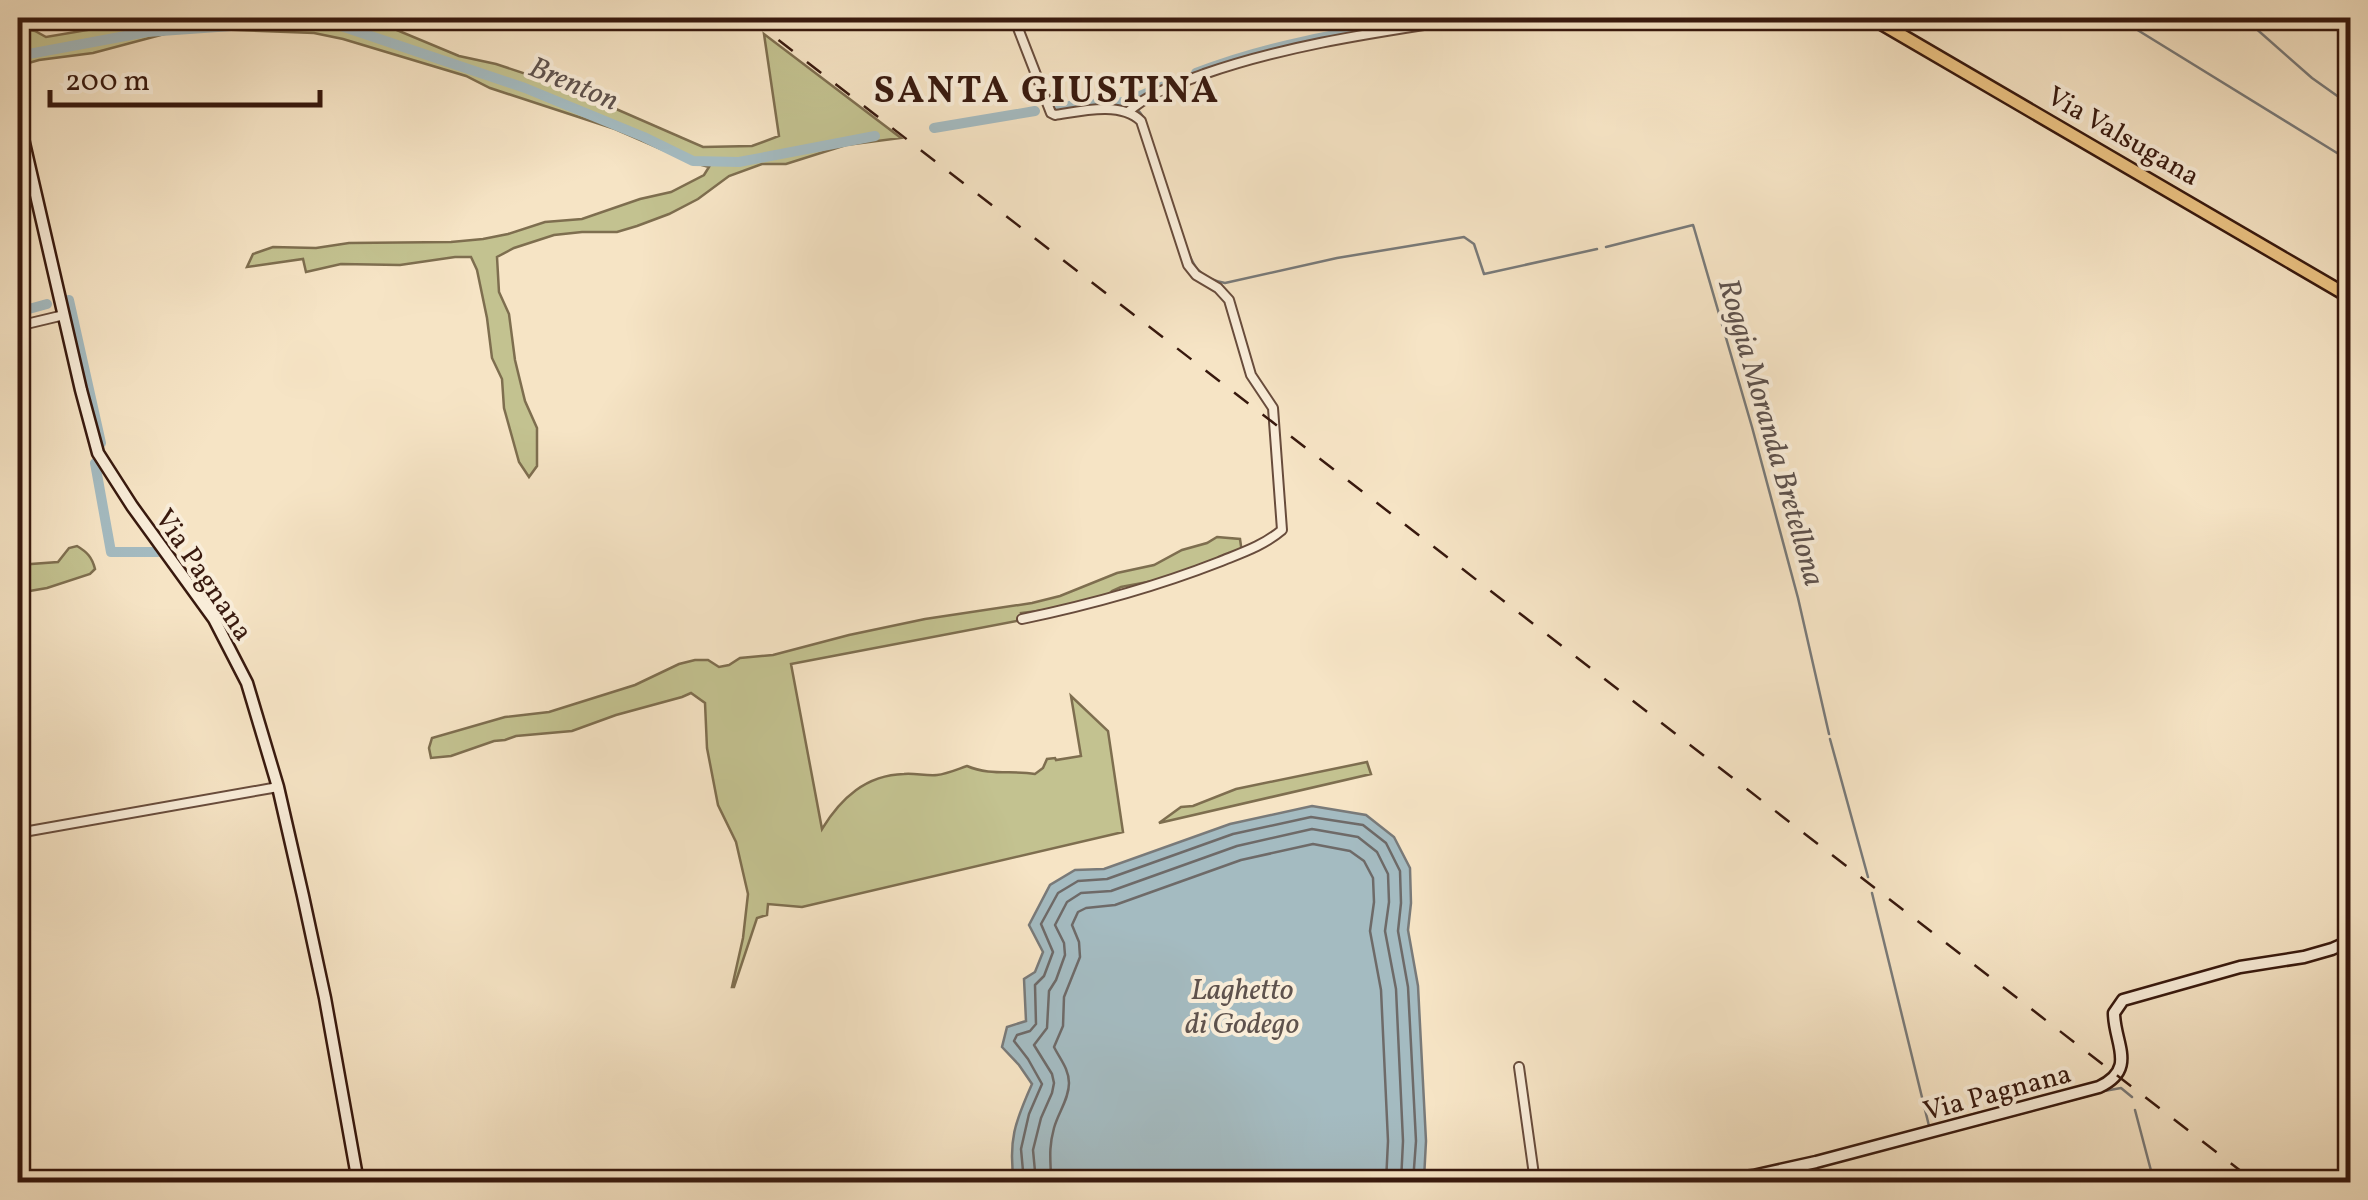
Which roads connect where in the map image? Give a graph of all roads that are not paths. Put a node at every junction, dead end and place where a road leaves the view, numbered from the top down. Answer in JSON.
{"nodes":[{"id":1,"x":1014,"y":18,"type":"edge"},
{"id":2,"x":1470,"y":18,"type":"edge"},
{"id":3,"x":1872,"y":18,"type":"edge"},
{"id":4,"x":1133,"y":108,"type":"junction"},
{"id":5,"x":18,"y":116,"type":"edge"},
{"id":6,"x":2350,"y":297,"type":"edge"},
{"id":7,"x":64,"y":315,"type":"junction"},
{"id":8,"x":18,"y":326,"type":"edge"},
{"id":9,"x":2350,"y":554,"type":"edge"},
{"id":10,"x":2350,"y":569,"type":"edge"},
{"id":11,"x":1022,"y":619,"type":"dead end"},
{"id":12,"x":278,"y":787,"type":"junction"},
{"id":13,"x":18,"y":833,"type":"edge"},
{"id":14,"x":2350,"y":940,"type":"edge"},
{"id":15,"x":1518,"y":1066,"type":"dead end"},
{"id":16,"x":358,"y":1182,"type":"edge"},
{"id":17,"x":1534,"y":1182,"type":"edge"},
{"id":18,"x":1696,"y":1182,"type":"edge"}],
"edges":[{"from":1,"to":4,"type":"street"},
{"from":2,"to":4,"type":"street"},
{"from":3,"to":6,"type":"main road","name":"Via Valsugana"},
{"from":4,"to":11,"type":"street"},
{"from":5,"to":7,"type":"street","name":"Via Pagnana"},
{"from":7,"to":8,"type":"street"},
{"from":7,"to":12,"type":"street","name":"Via Pagnana"},
{"from":9,"to":10,"type":"street"},
{"from":12,"to":13,"type":"street"},
{"from":12,"to":16,"type":"street","name":"Via Pagnana"},
{"from":14,"to":18,"type":"street","name":"Via Pagnana"},
{"from":15,"to":17,"type":"street"}]}
